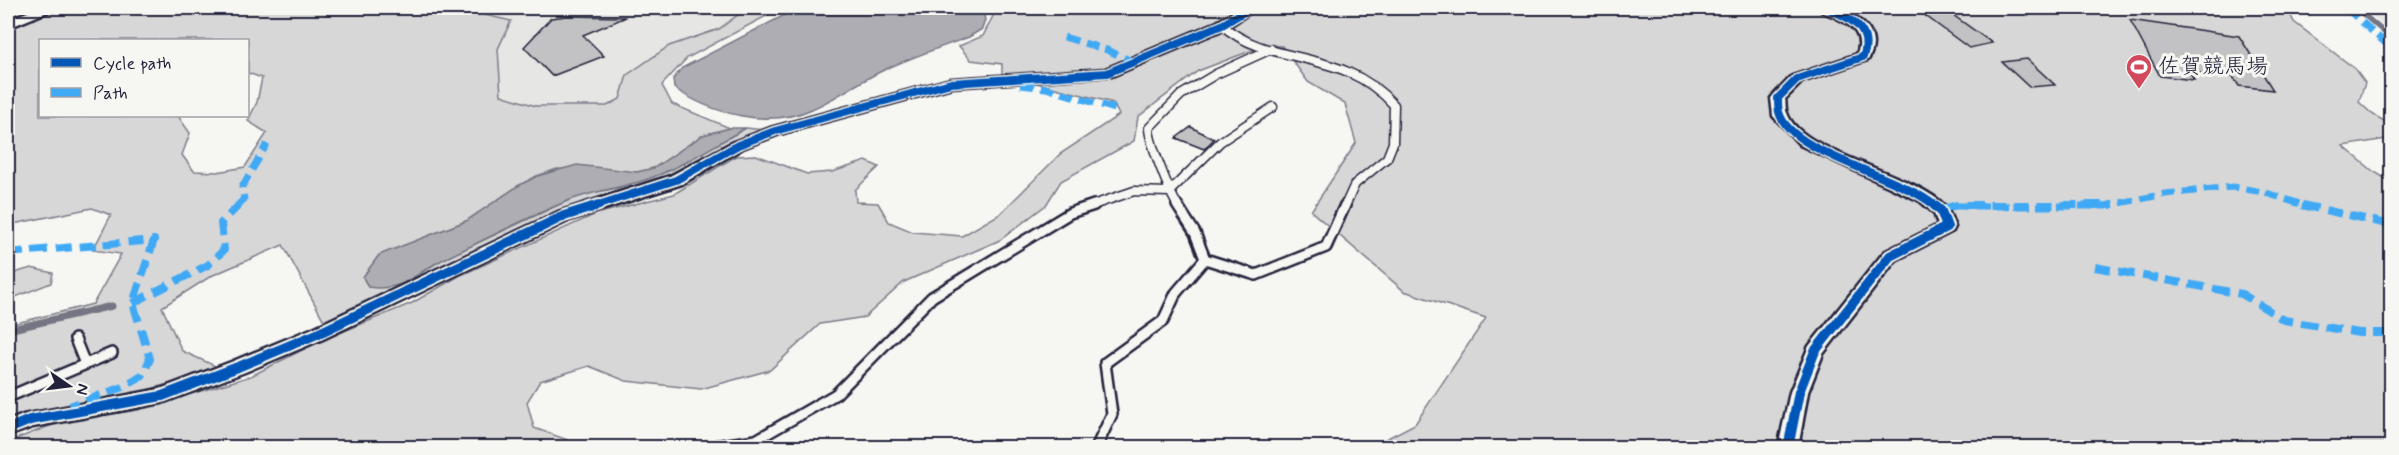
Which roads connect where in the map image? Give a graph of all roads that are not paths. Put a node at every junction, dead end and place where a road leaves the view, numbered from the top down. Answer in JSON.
{"nodes":[{"id":1,"x":50,"y":8,"type":"edge"},
{"id":2,"x":1250,"y":8,"type":"edge"},
{"id":3,"x":1826,"y":8,"type":"edge"},
{"id":4,"x":8,"y":24,"type":"edge"},
{"id":5,"x":1222,"y":25,"type":"junction"},
{"id":6,"x":1271,"y":50,"type":"junction"},
{"id":7,"x":1273,"y":107,"type":"dead end"},
{"id":8,"x":1168,"y":192,"type":"junction"},
{"id":9,"x":1205,"y":259,"type":"junction"},
{"id":10,"x":75,"y":339,"type":"dead end"},
{"id":11,"x":112,"y":353,"type":"dead end"},
{"id":12,"x":85,"y":364,"type":"junction"},
{"id":13,"x":8,"y":397,"type":"edge"},
{"id":14,"x":8,"y":429,"type":"edge"},
{"id":15,"x":700,"y":447,"type":"edge"},
{"id":16,"x":1096,"y":447,"type":"edge"},
{"id":17,"x":1788,"y":447,"type":"edge"}],
"edges":[{"from":1,"to":4,"type":"street"},
{"from":2,"to":5,"type":"street"},
{"from":3,"to":17,"type":"street"},
{"from":5,"to":6,"type":"lane"},
{"from":5,"to":14,"type":"street"},
{"from":6,"to":8,"type":"lane"},
{"from":6,"to":9,"type":"lane"},
{"from":7,"to":8,"type":"lane"},
{"from":8,"to":9,"type":"lane"},
{"from":8,"to":15,"type":"lane"},
{"from":9,"to":16,"type":"lane"},
{"from":10,"to":12,"type":"lane"},
{"from":11,"to":12,"type":"lane"},
{"from":12,"to":13,"type":"lane"}]}
